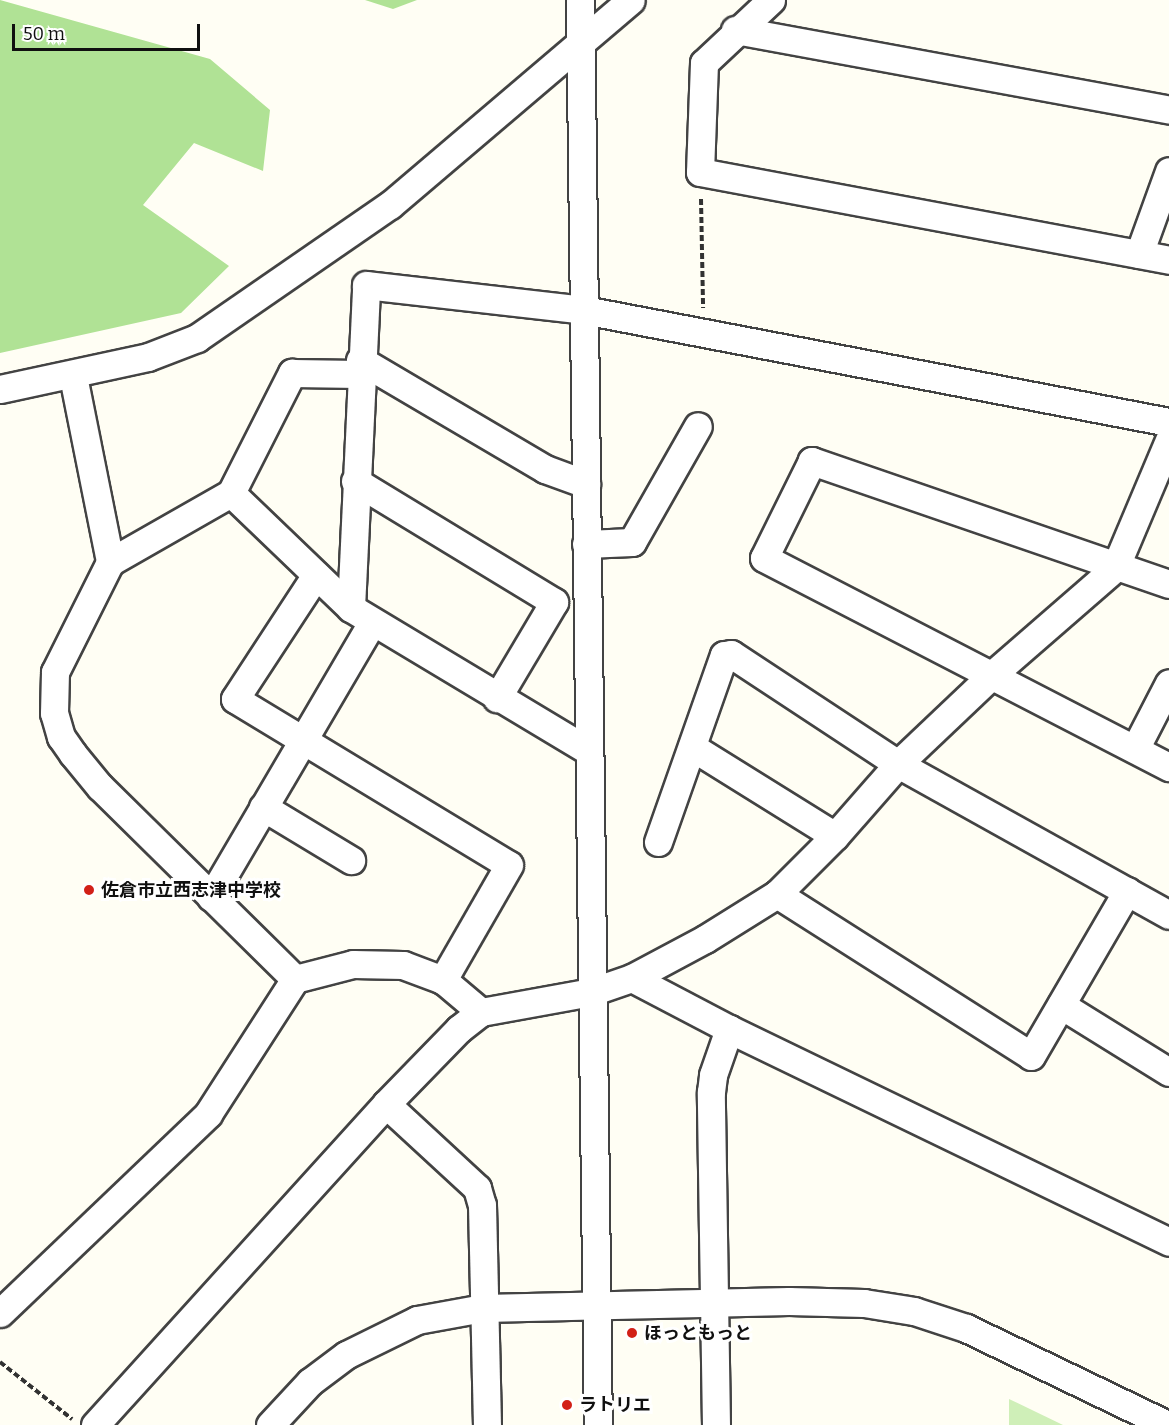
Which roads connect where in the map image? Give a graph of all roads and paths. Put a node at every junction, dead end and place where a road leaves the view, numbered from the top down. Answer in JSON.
{"nodes":[{"id":1,"x":580,"y":0,"type":"edge"},
{"id":2,"x":631,"y":0,"type":"edge"},
{"id":3,"x":771,"y":0,"type":"edge"},
{"id":4,"x":735,"y":30,"type":"junction"},
{"id":5,"x":580,"y":44,"type":"junction"},
{"id":6,"x":1169,"y":110,"type":"edge"},
{"id":7,"x":1169,"y":171,"type":"edge"},
{"id":8,"x":700,"y":172,"type":"junction"},
{"id":9,"x":1139,"y":254,"type":"junction"},
{"id":10,"x":1169,"y":260,"type":"edge"},
{"id":11,"x":584,"y":310,"type":"junction"},
{"id":12,"x":704,"y":333,"type":"junction"},
{"id":13,"x":360,"y":367,"type":"junction"},
{"id":14,"x":73,"y":376,"type":"junction"},
{"id":15,"x":0,"y":389,"type":"edge"},
{"id":16,"x":1169,"y":422,"type":"edge"},
{"id":17,"x":698,"y":426,"type":"dead end"},
{"id":18,"x":1169,"y":440,"type":"edge"},
{"id":19,"x":355,"y":481,"type":"junction"},
{"id":20,"x":586,"y":484,"type":"junction"},
{"id":21,"x":231,"y":493,"type":"junction"},
{"id":22,"x":585,"y":544,"type":"junction"},
{"id":23,"x":110,"y":562,"type":"junction"},
{"id":24,"x":1115,"y":568,"type":"junction"},
{"id":25,"x":316,"y":575,"type":"junction"},
{"id":26,"x":1169,"y":584,"type":"edge"},
{"id":27,"x":361,"y":616,"type":"junction"},
{"id":28,"x":993,"y":674,"type":"junction"},
{"id":29,"x":1169,"y":683,"type":"edge"},
{"id":30,"x":497,"y":698,"type":"junction"},
{"id":31,"x":299,"y":741,"type":"junction"},
{"id":32,"x":692,"y":747,"type":"junction"},
{"id":33,"x":1135,"y":749,"type":"junction"},
{"id":34,"x":590,"y":751,"type":"junction"},
{"id":35,"x":898,"y":764,"type":"junction"},
{"id":36,"x":1169,"y":766,"type":"edge"},
{"id":37,"x":263,"y":807,"type":"junction"},
{"id":38,"x":836,"y":836,"type":"junction"},
{"id":39,"x":658,"y":842,"type":"dead end"},
{"id":40,"x":351,"y":860,"type":"dead end"},
{"id":41,"x":1127,"y":891,"type":"junction"},
{"id":42,"x":777,"y":894,"type":"junction"},
{"id":43,"x":211,"y":897,"type":"junction"},
{"id":44,"x":1169,"y":915,"type":"edge"},
{"id":45,"x":632,"y":978,"type":"junction"},
{"id":46,"x":296,"y":979,"type":"junction"},
{"id":47,"x":442,"y":980,"type":"junction"},
{"id":48,"x":591,"y":992,"type":"junction"},
{"id":49,"x":1061,"y":1005,"type":"junction"},
{"id":50,"x":481,"y":1012,"type":"junction"},
{"id":51,"x":729,"y":1029,"type":"junction"},
{"id":52,"x":1169,"y":1072,"type":"edge"},
{"id":53,"x":386,"y":1104,"type":"junction"},
{"id":54,"x":1169,"y":1242,"type":"edge"},
{"id":55,"x":714,"y":1302,"type":"junction"},
{"id":56,"x":596,"y":1304,"type":"junction"},
{"id":57,"x":483,"y":1308,"type":"junction"},
{"id":58,"x":0,"y":1313,"type":"edge"},
{"id":59,"x":0,"y":1362,"type":"edge"},
{"id":60,"x":80,"y":1425,"type":"edge"},
{"id":61,"x":95,"y":1425,"type":"edge"},
{"id":62,"x":270,"y":1425,"type":"edge"},
{"id":63,"x":487,"y":1425,"type":"edge"},
{"id":64,"x":598,"y":1425,"type":"edge"},
{"id":65,"x":716,"y":1425,"type":"edge"},
{"id":66,"x":1168,"y":1425,"type":"edge"}],
"edges":[{"from":1,"to":5,"type":"street"},
{"from":2,"to":5,"type":"street"},
{"from":3,"to":4,"type":"street"},
{"from":4,"to":6,"type":"street"},
{"from":4,"to":8,"type":"street"},
{"from":5,"to":11,"type":"street"},
{"from":5,"to":14,"type":"street"},
{"from":7,"to":9,"type":"street"},
{"from":8,"to":9,"type":"street"},
{"from":8,"to":12,"type":"path"},
{"from":9,"to":10,"type":"street"},
{"from":11,"to":12,"type":"street"},
{"from":11,"to":13,"type":"street"},
{"from":11,"to":20,"type":"street"},
{"from":12,"to":16,"type":"street"},
{"from":13,"to":19,"type":"street"},
{"from":13,"to":20,"type":"street"},
{"from":13,"to":21,"type":"street"},
{"from":14,"to":15,"type":"street"},
{"from":14,"to":23,"type":"street"},
{"from":17,"to":22,"type":"street"},
{"from":18,"to":24,"type":"street"},
{"from":19,"to":27,"type":"street"},
{"from":19,"to":30,"type":"street"},
{"from":20,"to":22,"type":"street"},
{"from":21,"to":23,"type":"street"},
{"from":21,"to":25,"type":"street"},
{"from":22,"to":34,"type":"street"},
{"from":23,"to":43,"type":"street"},
{"from":24,"to":26,"type":"street"},
{"from":24,"to":28,"type":"street"},
{"from":24,"to":28,"type":"street"},
{"from":25,"to":27,"type":"street"},
{"from":25,"to":31,"type":"street"},
{"from":27,"to":30,"type":"street"},
{"from":27,"to":31,"type":"street"},
{"from":28,"to":33,"type":"street"},
{"from":28,"to":35,"type":"street"},
{"from":29,"to":33,"type":"street"},
{"from":30,"to":34,"type":"street"},
{"from":31,"to":37,"type":"street"},
{"from":31,"to":47,"type":"street"},
{"from":32,"to":35,"type":"street"},
{"from":32,"to":38,"type":"street"},
{"from":32,"to":39,"type":"street"},
{"from":33,"to":36,"type":"street"},
{"from":34,"to":48,"type":"street"},
{"from":35,"to":38,"type":"street"},
{"from":35,"to":41,"type":"street"},
{"from":37,"to":40,"type":"street"},
{"from":37,"to":43,"type":"street"},
{"from":38,"to":42,"type":"street"},
{"from":41,"to":44,"type":"street"},
{"from":41,"to":49,"type":"street"},
{"from":42,"to":45,"type":"street"},
{"from":42,"to":49,"type":"street"},
{"from":43,"to":46,"type":"street"},
{"from":45,"to":48,"type":"street"},
{"from":45,"to":51,"type":"street"},
{"from":46,"to":47,"type":"street"},
{"from":46,"to":58,"type":"street"},
{"from":47,"to":50,"type":"street"},
{"from":48,"to":50,"type":"street"},
{"from":48,"to":56,"type":"street"},
{"from":49,"to":52,"type":"street"},
{"from":50,"to":53,"type":"street"},
{"from":51,"to":54,"type":"street"},
{"from":51,"to":55,"type":"street"},
{"from":53,"to":57,"type":"street"},
{"from":53,"to":61,"type":"street"},
{"from":55,"to":56,"type":"street"},
{"from":55,"to":65,"type":"street"},
{"from":55,"to":66,"type":"street"},
{"from":56,"to":57,"type":"street"},
{"from":56,"to":64,"type":"street"},
{"from":57,"to":62,"type":"street"},
{"from":57,"to":63,"type":"street"},
{"from":59,"to":60,"type":"path"}]}
